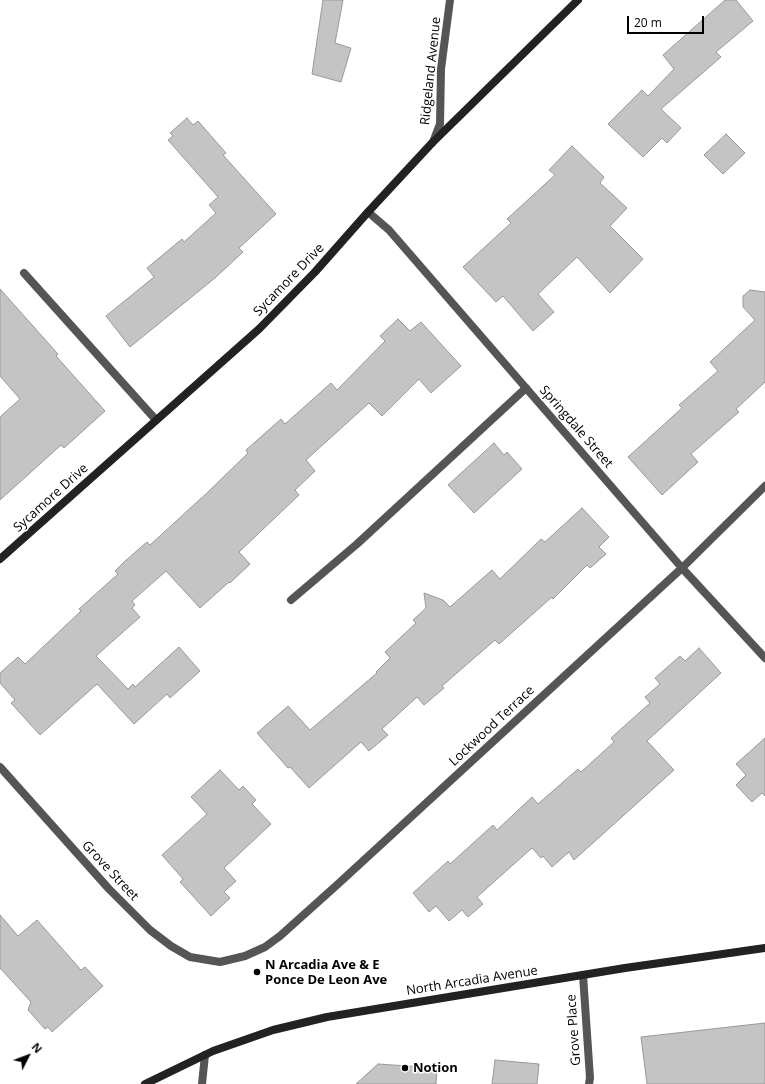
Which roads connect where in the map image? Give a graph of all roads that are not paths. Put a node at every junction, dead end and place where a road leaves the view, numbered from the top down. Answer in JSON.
{"nodes":[{"id":1,"x":450,"y":0,"type":"edge"},
{"id":2,"x":578,"y":0,"type":"edge"},
{"id":3,"x":432,"y":143,"type":"junction"},
{"id":4,"x":368,"y":212,"type":"junction"},
{"id":5,"x":24,"y":273,"type":"dead end"},
{"id":6,"x":526,"y":388,"type":"junction"},
{"id":7,"x":156,"y":420,"type":"junction"},
{"id":8,"x":765,"y":486,"type":"edge"},
{"id":9,"x":0,"y":559,"type":"edge"},
{"id":10,"x":682,"y":568,"type":"junction"},
{"id":11,"x":292,"y":600,"type":"dead end"},
{"id":12,"x":765,"y":658,"type":"edge"},
{"id":13,"x":0,"y":767,"type":"edge"},
{"id":14,"x":765,"y":948,"type":"edge"},
{"id":15,"x":220,"y":962,"type":"joint"},
{"id":16,"x":582,"y":975,"type":"junction"},
{"id":17,"x":205,"y":1055,"type":"junction"},
{"id":18,"x":145,"y":1084,"type":"edge"},
{"id":19,"x":202,"y":1084,"type":"edge"},
{"id":20,"x":589,"y":1084,"type":"edge"}],
"edges":[{"from":1,"to":3,"type":"street","name":"Ridgeland Avenue"},
{"from":2,"to":3,"type":"street","name":"Sycamore Drive"},
{"from":3,"to":4,"type":"street","name":"Sycamore Drive"},
{"from":4,"to":6,"type":"street","name":"Springdale Street"},
{"from":4,"to":7,"type":"street","name":"Sycamore Drive"},
{"from":5,"to":7,"type":"street"},
{"from":6,"to":10,"type":"street","name":"Springdale Street"},
{"from":6,"to":11,"type":"street"},
{"from":7,"to":9,"type":"street","name":"Sycamore Drive"},
{"from":8,"to":10,"type":"street","name":"Lockwood Terrace"},
{"from":10,"to":12,"type":"street","name":"Springdale Street"},
{"from":10,"to":15,"type":"street","name":"Lockwood Terrace"},
{"from":13,"to":15,"type":"street","name":"Grove Street"},
{"from":14,"to":16,"type":"street","name":"North Arcadia Avenue"},
{"from":16,"to":17,"type":"street","name":"North Arcadia Avenue"},
{"from":16,"to":20,"type":"street","name":"Grove Place"},
{"from":17,"to":18,"type":"street","name":"North Arcadia Avenue"},
{"from":17,"to":19,"type":"street"}]}
